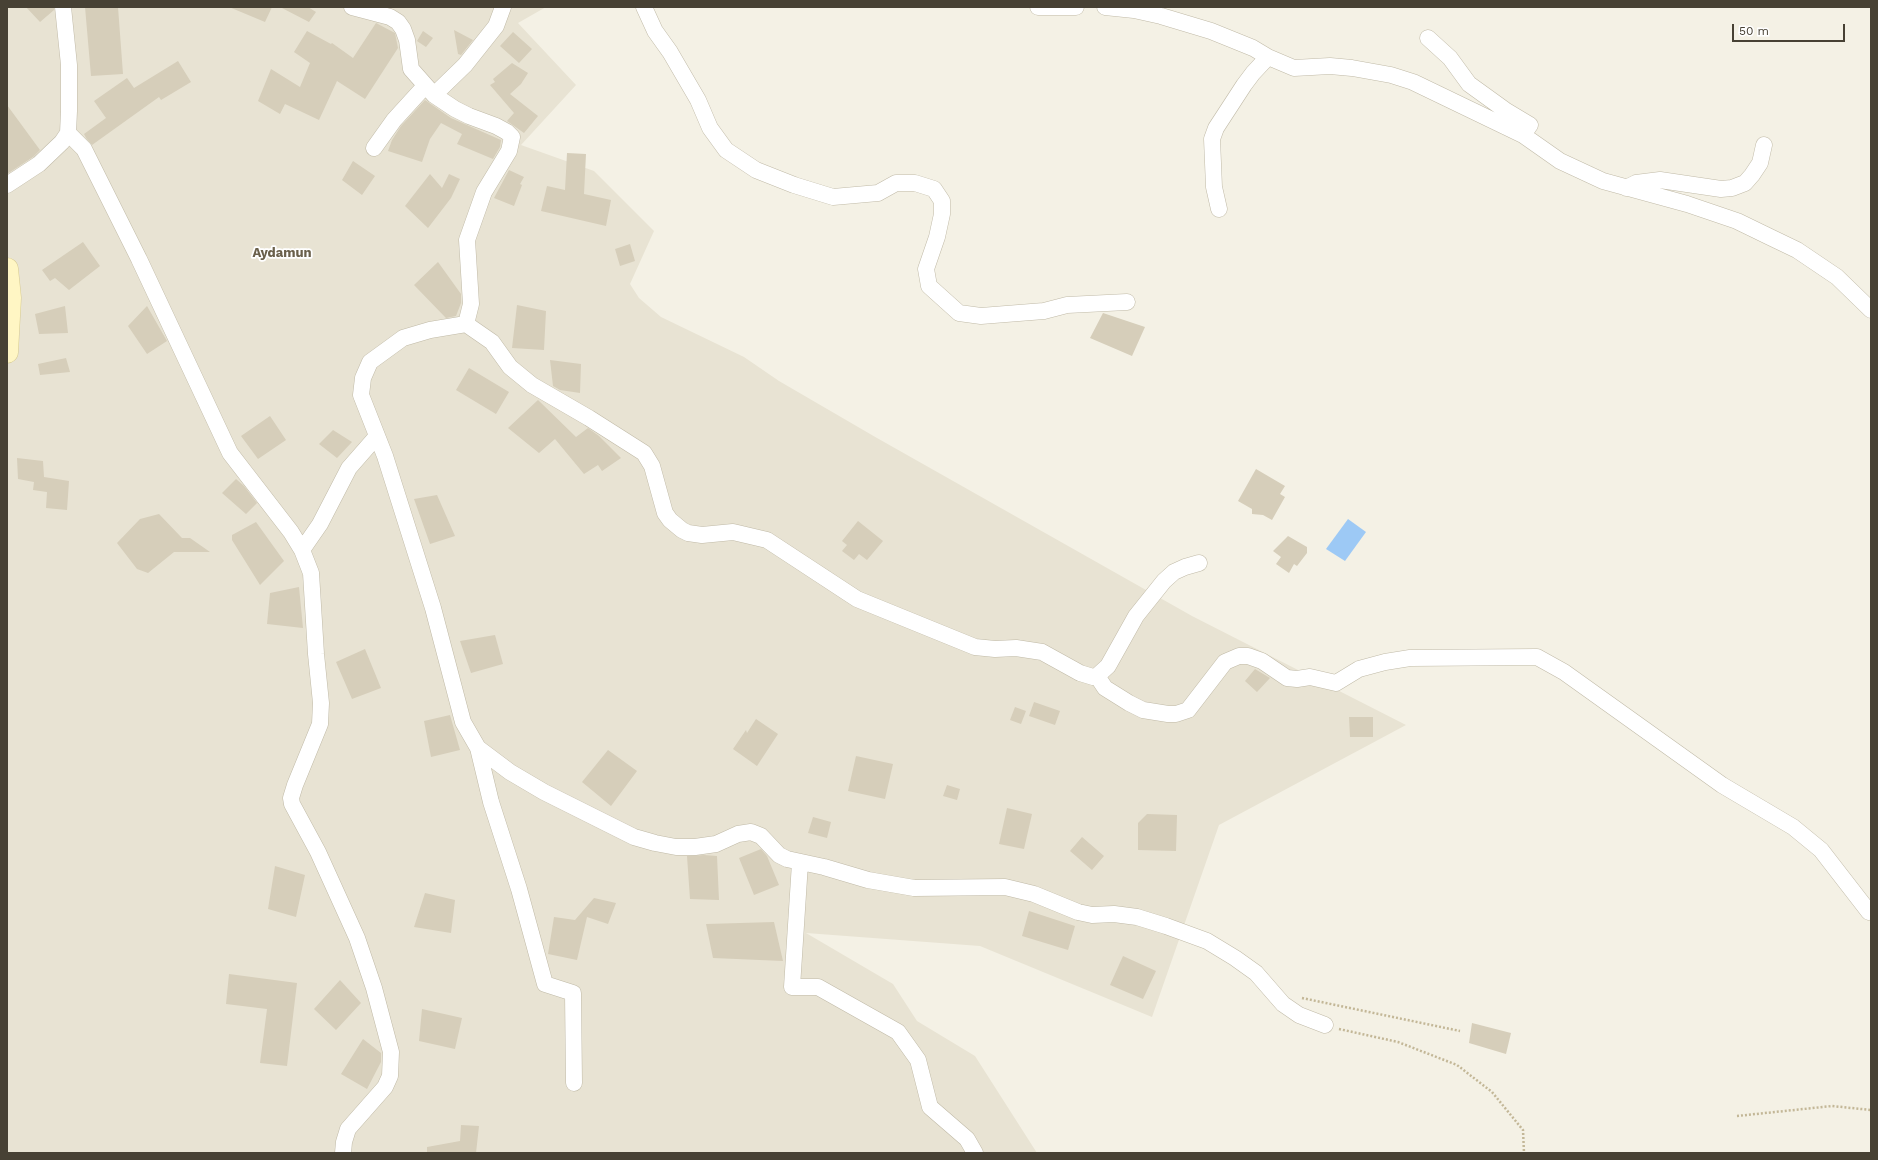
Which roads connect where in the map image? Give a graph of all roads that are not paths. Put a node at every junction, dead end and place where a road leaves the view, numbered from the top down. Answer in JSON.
{"nodes":[{"id":1,"x":63,"y":7,"type":"edge"},
{"id":2,"x":352,"y":7,"type":"edge"},
{"id":3,"x":502,"y":7,"type":"edge"},
{"id":4,"x":644,"y":7,"type":"edge"},
{"id":5,"x":1038,"y":7,"type":"edge"},
{"id":6,"x":1076,"y":7,"type":"edge"},
{"id":7,"x":1105,"y":7,"type":"edge"},
{"id":8,"x":375,"y":10,"type":"edge"},
{"id":9,"x":1428,"y":38,"type":"dead end"},
{"id":10,"x":1268,"y":58,"type":"junction"},
{"id":11,"x":430,"y":90,"type":"junction"},
{"id":12,"x":68,"y":133,"type":"junction"},
{"id":13,"x":1523,"y":135,"type":"junction"},
{"id":14,"x":1764,"y":145,"type":"dead end"},
{"id":15,"x":374,"y":148,"type":"dead end"},
{"id":16,"x":7,"y":185,"type":"edge"},
{"id":17,"x":1626,"y":188,"type":"junction"},
{"id":18,"x":1219,"y":209,"type":"dead end"},
{"id":19,"x":7,"y":269,"type":"edge"},
{"id":20,"x":1127,"y":302,"type":"dead end"},
{"id":21,"x":1871,"y":310,"type":"edge"},
{"id":22,"x":466,"y":324,"type":"junction"},
{"id":23,"x":7,"y":352,"type":"edge"},
{"id":24,"x":377,"y":436,"type":"junction"},
{"id":25,"x":302,"y":550,"type":"junction"},
{"id":26,"x":1199,"y":563,"type":"dead end"},
{"id":27,"x":1097,"y":676,"type":"junction"},
{"id":28,"x":478,"y":748,"type":"junction"},
{"id":29,"x":800,"y":863,"type":"junction"},
{"id":30,"x":1869,"y":912,"type":"dead end"},
{"id":31,"x":1325,"y":1025,"type":"road end"},
{"id":32,"x":574,"y":1083,"type":"dead end"},
{"id":33,"x":343,"y":1153,"type":"edge"},
{"id":34,"x":975,"y":1153,"type":"edge"}],
"edges":[{"from":1,"to":12,"type":"street"},
{"from":2,"to":8,"type":"street"},
{"from":3,"to":11,"type":"street"},
{"from":4,"to":20,"type":"street"},
{"from":5,"to":6,"type":"street"},
{"from":7,"to":10,"type":"street"},
{"from":8,"to":11,"type":"street"},
{"from":9,"to":13,"type":"street"},
{"from":10,"to":13,"type":"street"},
{"from":10,"to":18,"type":"street"},
{"from":11,"to":15,"type":"street"},
{"from":11,"to":22,"type":"street"},
{"from":12,"to":16,"type":"street"},
{"from":12,"to":25,"type":"street"},
{"from":13,"to":17,"type":"street"},
{"from":14,"to":17,"type":"street"},
{"from":17,"to":21,"type":"street"},
{"from":19,"to":23,"type":"street"},
{"from":22,"to":24,"type":"street"},
{"from":22,"to":27,"type":"street"},
{"from":24,"to":25,"type":"street"},
{"from":24,"to":28,"type":"street"},
{"from":25,"to":33,"type":"street"},
{"from":26,"to":27,"type":"street"},
{"from":27,"to":30,"type":"street"},
{"from":28,"to":29,"type":"street"},
{"from":28,"to":32,"type":"street"},
{"from":29,"to":31,"type":"street"},
{"from":29,"to":34,"type":"street"}]}
